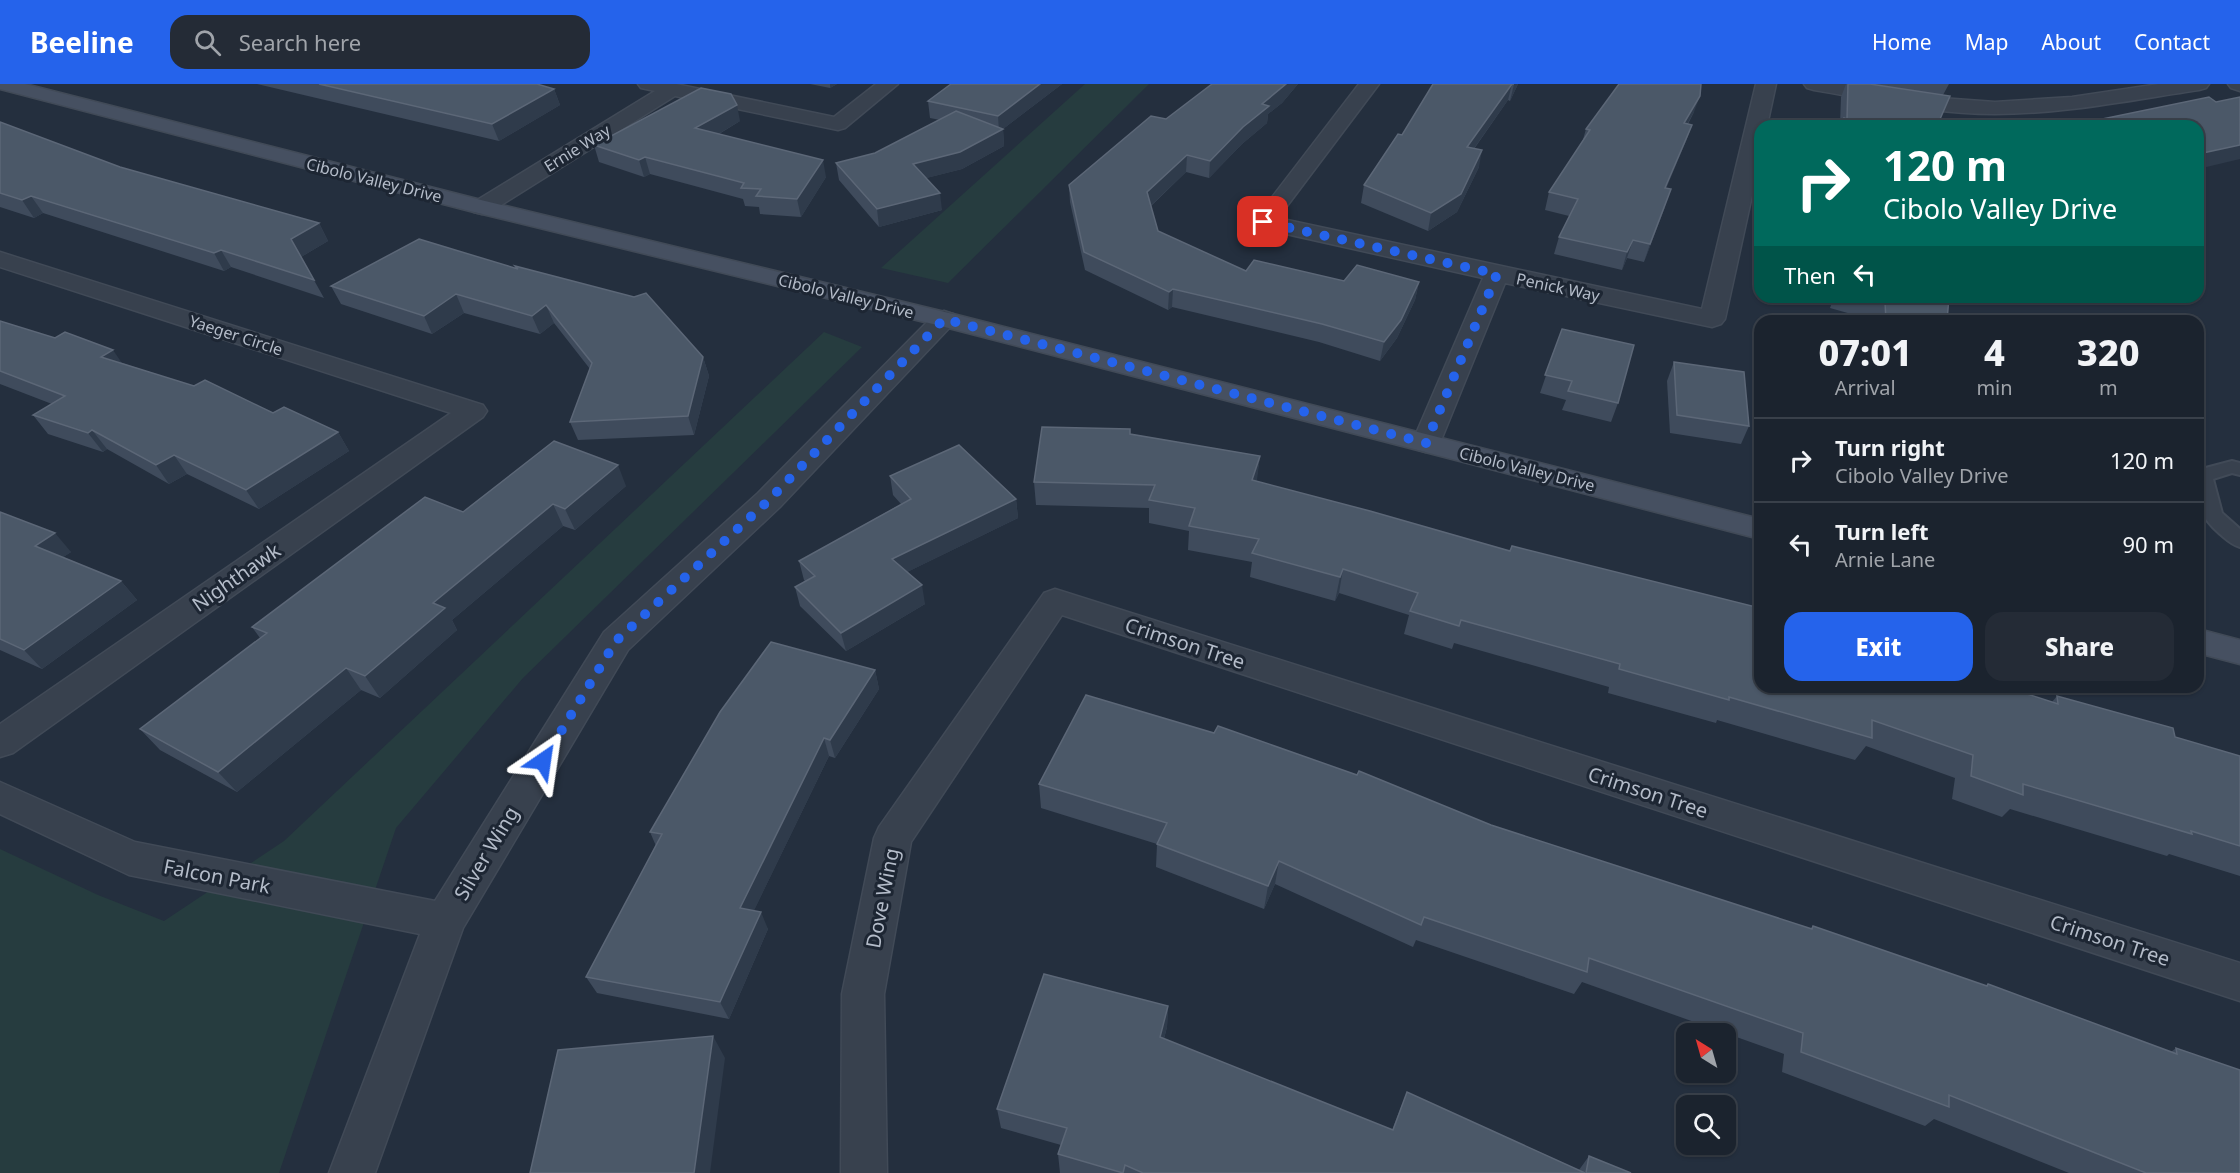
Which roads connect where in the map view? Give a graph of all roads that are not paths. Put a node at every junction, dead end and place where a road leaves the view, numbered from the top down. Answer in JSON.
{"nodes":[{"id":1,"x":2,"y":84,"type":"edge"},
{"id":2,"x":648,"y":84,"type":"edge"},
{"id":3,"x":888,"y":84,"type":"edge"},
{"id":4,"x":1369,"y":84,"type":"edge"},
{"id":5,"x":1766,"y":84,"type":"edge"},
{"id":6,"x":1814,"y":84,"type":"edge"},
{"id":7,"x":2199,"y":84,"type":"edge"},
{"id":8,"x":672,"y":89,"type":"junction"},
{"id":9,"x":1758,"y":120,"type":"edge"},
{"id":10,"x":1754,"y":136,"type":"edge"},
{"id":11,"x":482,"y":207,"type":"junction"},
{"id":12,"x":0,"y":260,"type":"edge"},
{"id":13,"x":1497,"y":274,"type":"junction"},
{"id":14,"x":944,"y":319,"type":"junction"},
{"id":15,"x":473,"y":411,"type":"joint"},
{"id":16,"x":1426,"y":443,"type":"junction"},
{"id":17,"x":2240,"y":469,"type":"edge"},
{"id":18,"x":2204,"y":474,"type":"edge"},
{"id":19,"x":2204,"y":483,"type":"edge"},
{"id":20,"x":1754,"y":527,"type":"edge"},
{"id":21,"x":2240,"y":540,"type":"edge"},
{"id":22,"x":1055,"y":601,"type":"joint"},
{"id":23,"x":2204,"y":643,"type":"edge"},
{"id":24,"x":2240,"y":652,"type":"edge"},
{"id":25,"x":0,"y":743,"type":"edge"},
{"id":26,"x":0,"y":797,"type":"edge"},
{"id":27,"x":445,"y":921,"type":"junction"},
{"id":28,"x":2240,"y":982,"type":"edge"},
{"id":29,"x":352,"y":1173,"type":"edge"},
{"id":30,"x":864,"y":1173,"type":"edge"}],
"edges":[{"from":1,"to":11,"type":"main road","name":"Cibolo Valley Drive"},
{"from":2,"to":8,"type":"street"},
{"from":3,"to":8,"type":"street"},
{"from":4,"to":13,"type":"street","name":"Penick Way"},
{"from":5,"to":9,"type":"street","name":"Penick Way"},
{"from":6,"to":7,"type":"street"},
{"from":8,"to":11,"type":"street","name":"Ernie Way"},
{"from":10,"to":13,"type":"street","name":"Penick Way"},
{"from":11,"to":14,"type":"main road","name":"Cibolo Valley Drive"},
{"from":12,"to":15,"type":"street","name":"Yaeger Circle"},
{"from":13,"to":16,"type":"street"},
{"from":14,"to":16,"type":"main road","name":"Cibolo Valley Drive"},
{"from":14,"to":27,"type":"street","name":"Silver Wing"},
{"from":15,"to":25,"type":"street","name":"Nighthawk"},
{"from":16,"to":20,"type":"main road","name":"Cibolo Valley Drive"},
{"from":17,"to":18,"type":"lane"},
{"from":19,"to":21,"type":"lane"},
{"from":22,"to":28,"type":"street","name":"Crimson Tree"},
{"from":22,"to":30,"type":"street","name":"Dove Wing"},
{"from":23,"to":24,"type":"main road"},
{"from":26,"to":27,"type":"street","name":"Falcon Park"},
{"from":27,"to":29,"type":"street","name":"Silver Wing"}]}
